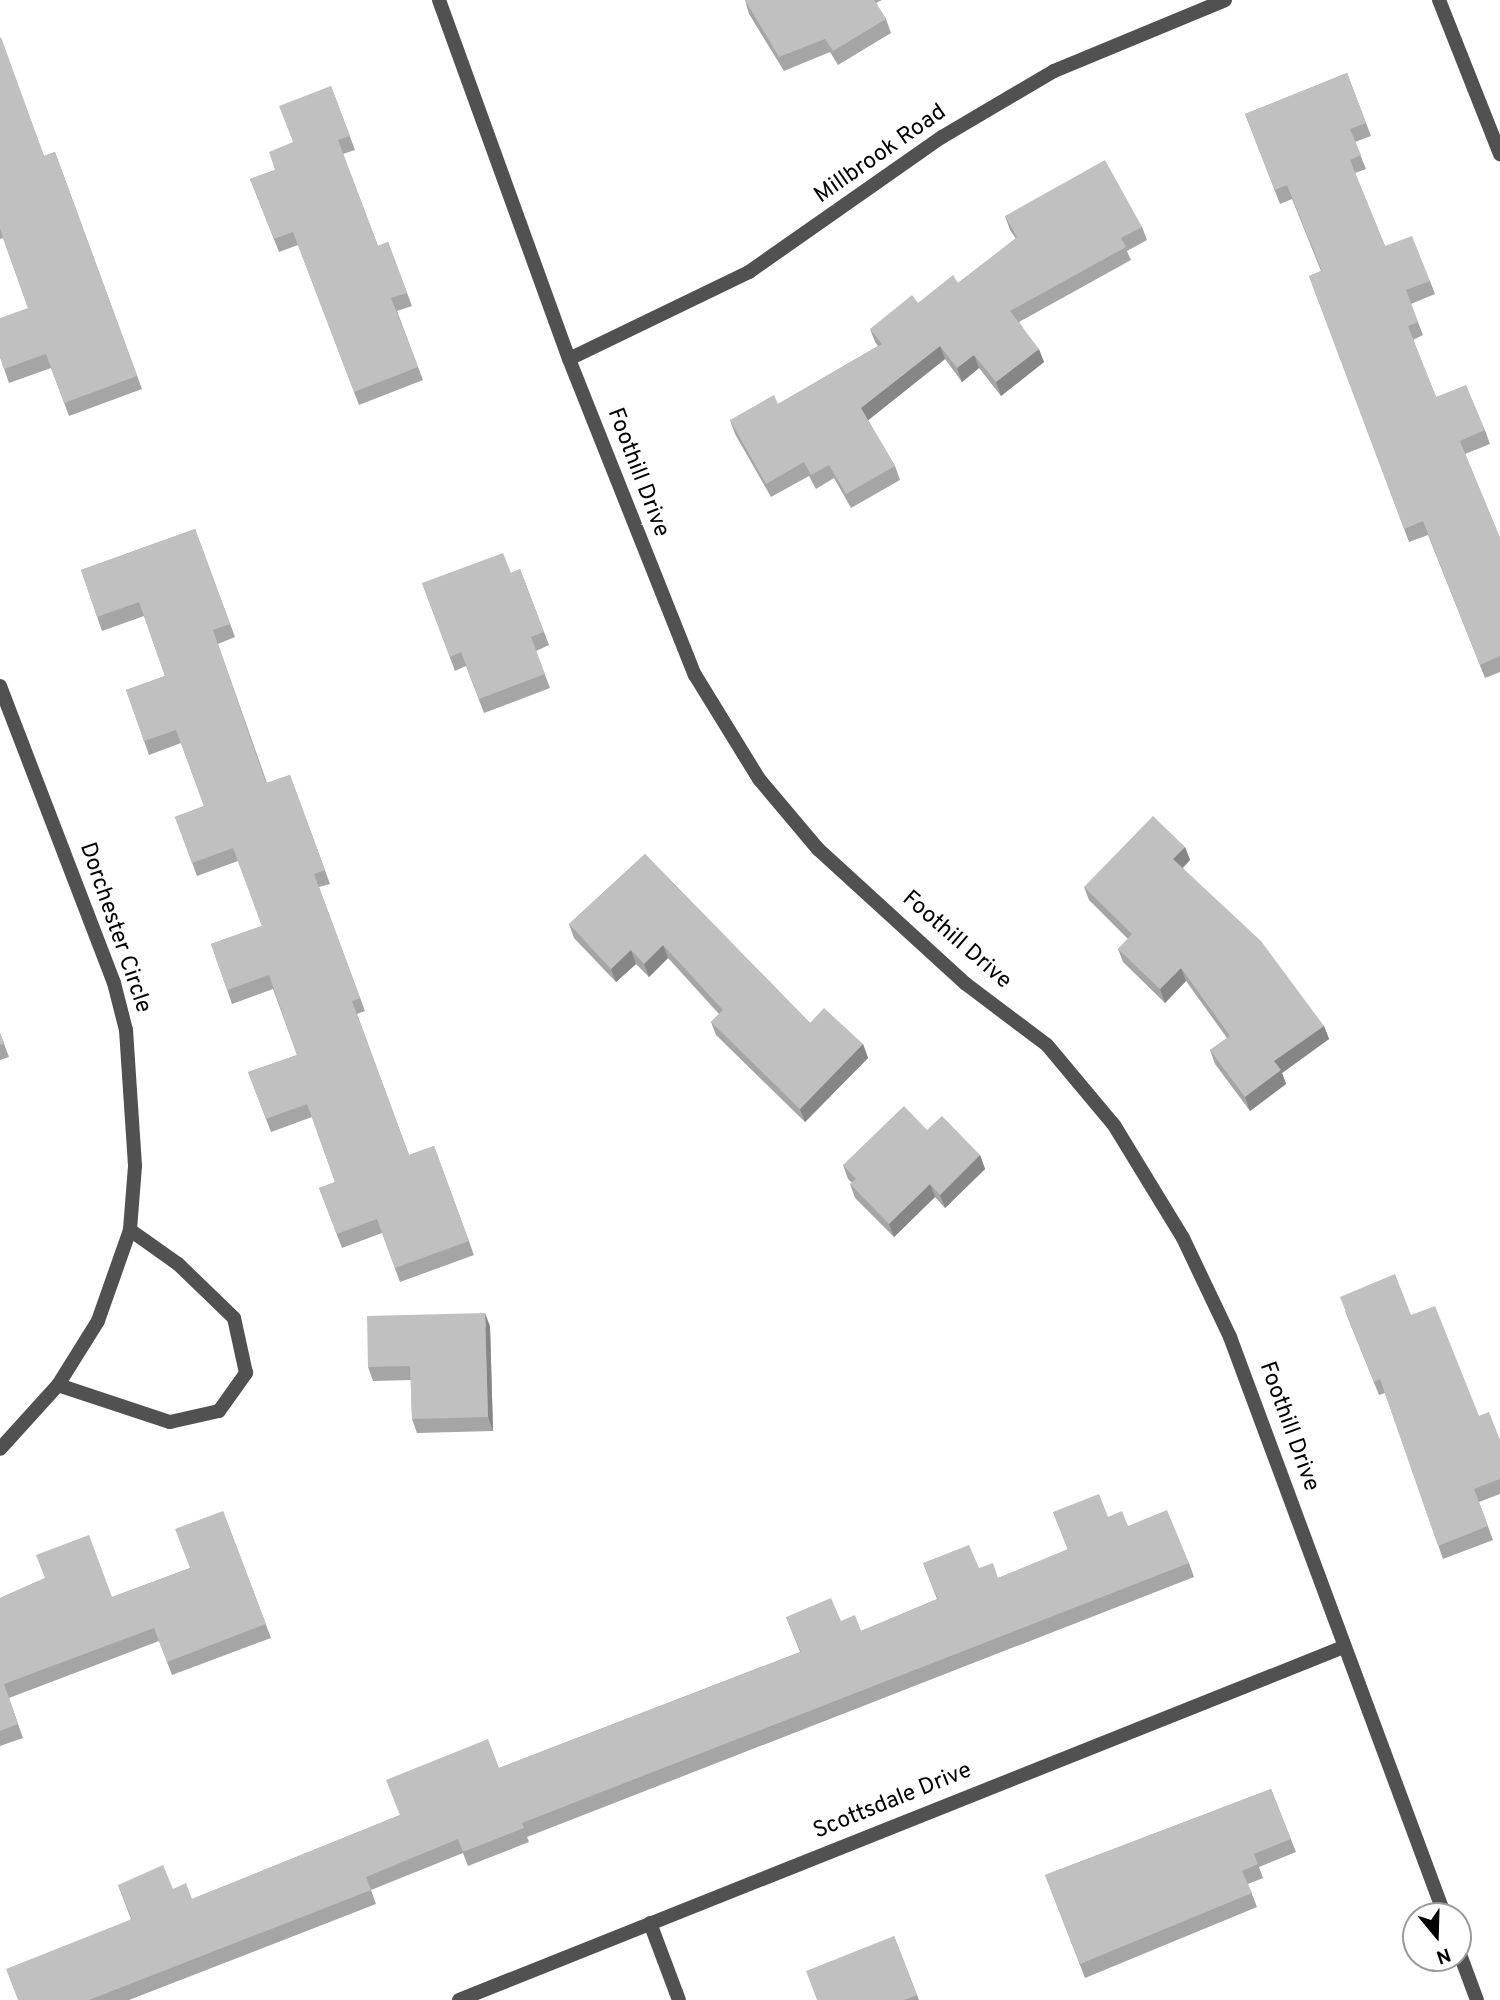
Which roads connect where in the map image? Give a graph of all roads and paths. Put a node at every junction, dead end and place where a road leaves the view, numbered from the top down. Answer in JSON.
{"nodes":[{"id":1,"x":439,"y":0,"type":"edge"},
{"id":2,"x":1225,"y":0,"type":"edge"},
{"id":3,"x":1439,"y":0,"type":"edge"},
{"id":4,"x":1500,"y":154,"type":"edge"},
{"id":5,"x":569,"y":359,"type":"junction"},
{"id":6,"x":0,"y":686,"type":"edge"},
{"id":7,"x":130,"y":1230,"type":"junction"},
{"id":8,"x":58,"y":1385,"type":"junction"},
{"id":9,"x":0,"y":1449,"type":"edge"},
{"id":10,"x":1344,"y":1647,"type":"junction"},
{"id":11,"x":1441,"y":1902,"type":"edge"},
{"id":12,"x":650,"y":1923,"type":"junction"},
{"id":13,"x":1467,"y":1972,"type":"edge"},
{"id":14,"x":459,"y":2000,"type":"edge"},
{"id":15,"x":679,"y":2000,"type":"edge"},
{"id":16,"x":1477,"y":2000,"type":"edge"}],
"edges":[{"from":1,"to":5,"type":"street","name":"Foothill Drive"},
{"from":2,"to":5,"type":"street","name":"Millbrook Road"},
{"from":3,"to":4,"type":"street"},
{"from":5,"to":10,"type":"street","name":"Foothill Drive"},
{"from":6,"to":7,"type":"street","name":"Dorchester Circle"},
{"from":7,"to":8,"type":"street","name":"Dorchester Circle"},
{"from":7,"to":8,"type":"street"},
{"from":8,"to":9,"type":"street","name":"Dorchester Circle"},
{"from":10,"to":11,"type":"street","name":"Foothill Drive"},
{"from":10,"to":12,"type":"street","name":"Scottsdale Drive"},
{"from":12,"to":14,"type":"street","name":"Scottsdale Drive"},
{"from":12,"to":15,"type":"street"},
{"from":13,"to":16,"type":"street"}]}
